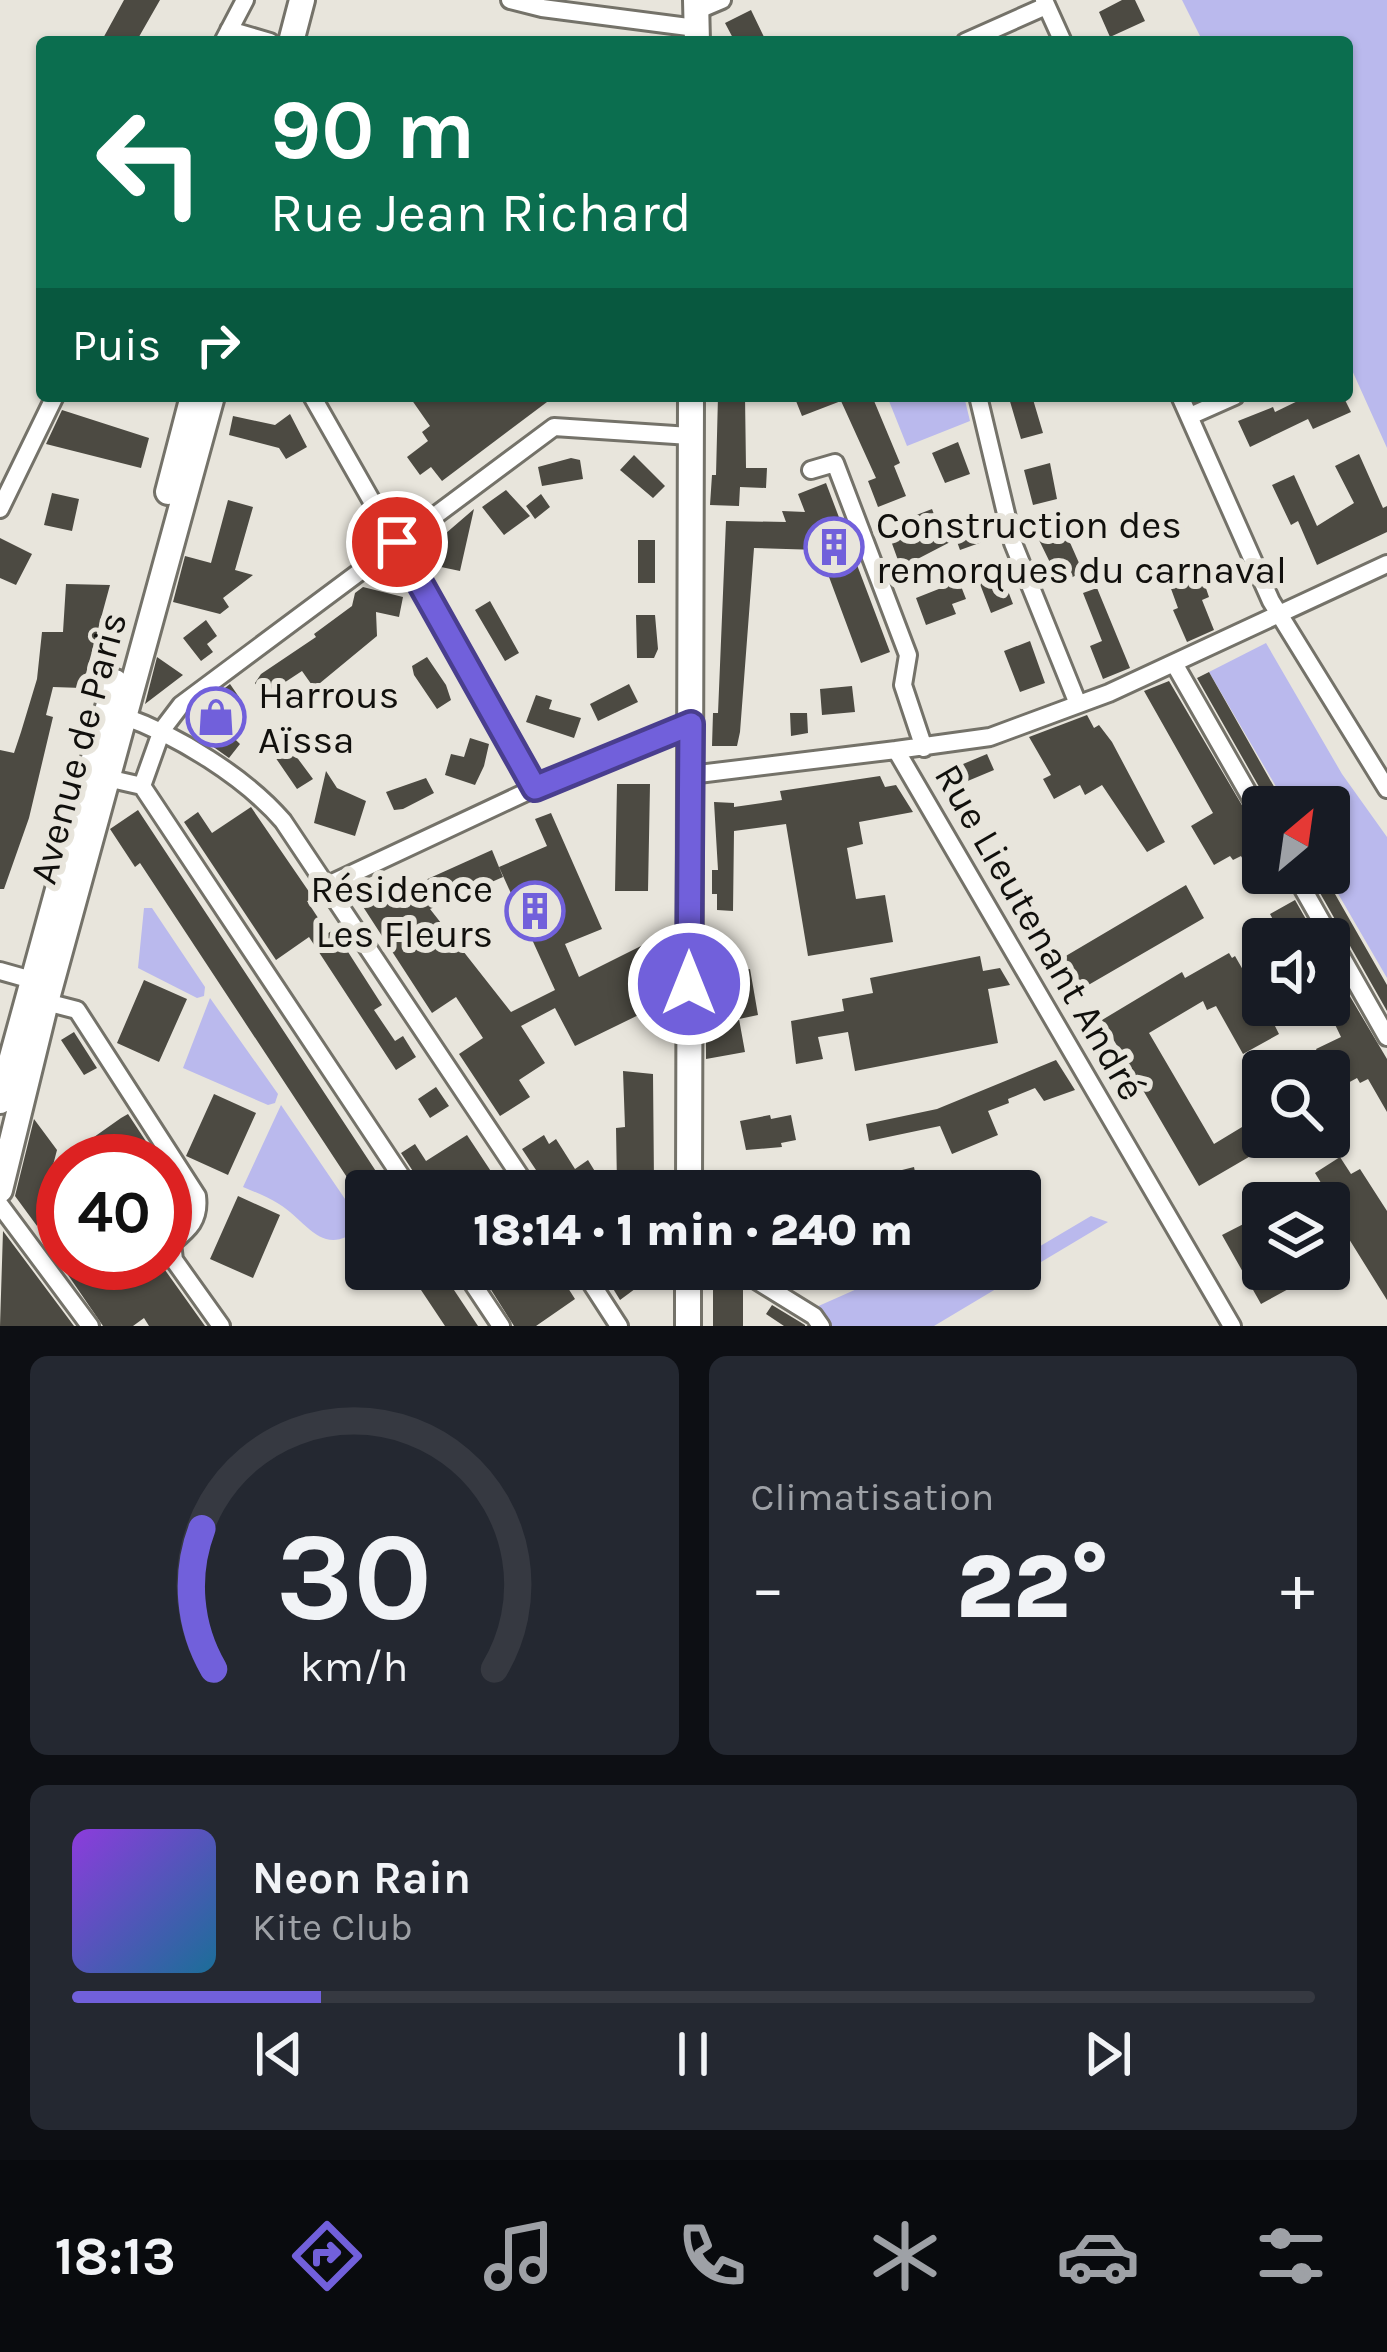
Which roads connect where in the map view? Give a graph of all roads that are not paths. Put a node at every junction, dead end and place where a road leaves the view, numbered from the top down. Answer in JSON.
{"nodes":[{"id":1,"x":302,"y":0,"type":"edge"},
{"id":2,"x":510,"y":0,"type":"edge"},
{"id":3,"x":722,"y":0,"type":"edge"},
{"id":4,"x":1045,"y":3,"type":"edge"},
{"id":5,"x":241,"y":4,"type":"edge"},
{"id":6,"x":696,"y":20,"type":"edge"},
{"id":7,"x":226,"y":36,"type":"edge"},
{"id":8,"x":293,"y":36,"type":"edge"},
{"id":9,"x":977,"y":36,"type":"edge"},
{"id":10,"x":1061,"y":36,"type":"edge"},
{"id":11,"x":52,"y":402,"type":"edge"},
{"id":12,"x":191,"y":402,"type":"edge"},
{"id":13,"x":210,"y":402,"type":"edge"},
{"id":14,"x":316,"y":402,"type":"edge"},
{"id":15,"x":691,"y":402,"type":"edge"},
{"id":16,"x":979,"y":402,"type":"edge"},
{"id":17,"x":1183,"y":402,"type":"edge"},
{"id":18,"x":1222,"y":402,"type":"edge"},
{"id":19,"x":1190,"y":416,"type":"junction"},
{"id":20,"x":690,"y":436,"type":"junction"},
{"id":21,"x":811,"y":470,"type":"dead end"},
{"id":22,"x":0,"y":509,"type":"edge"},
{"id":23,"x":397,"y":542,"type":"junction"},
{"id":24,"x":1387,"y":564,"type":"edge"},
{"id":25,"x":1279,"y":615,"type":"junction"},
{"id":26,"x":1175,"y":665,"type":"junction"},
{"id":27,"x":1078,"y":704,"type":"junction"},
{"id":28,"x":123,"y":716,"type":"junction"},
{"id":29,"x":691,"y":724,"type":"junction"},
{"id":30,"x":162,"y":730,"type":"junction"},
{"id":31,"x":924,"y":748,"type":"junction"},
{"id":32,"x":896,"y":750,"type":"junction"},
{"id":33,"x":690,"y":775,"type":"junction"},
{"id":34,"x":107,"y":778,"type":"junction"},
{"id":35,"x":142,"y":786,"type":"junction"},
{"id":36,"x":1244,"y":786,"type":"edge"},
{"id":37,"x":535,"y":788,"type":"junction"},
{"id":38,"x":1387,"y":789,"type":"edge"},
{"id":39,"x":328,"y":885,"type":"junction"},
{"id":40,"x":1306,"y":894,"type":"edge"},
{"id":41,"x":0,"y":971,"type":"edge"},
{"id":42,"x":39,"y":991,"type":"junction"},
{"id":43,"x":1387,"y":1037,"type":"edge"},
{"id":44,"x":0,"y":1101,"type":"edge"},
{"id":45,"x":397,"y":1170,"type":"edge"},
{"id":46,"x":516,"y":1170,"type":"edge"},
{"id":47,"x":688,"y":1170,"type":"edge"},
{"id":48,"x":0,"y":1190,"type":"edge"},
{"id":49,"x":0,"y":1205,"type":"edge"},
{"id":50,"x":477,"y":1290,"type":"edge"},
{"id":51,"x":595,"y":1290,"type":"edge"},
{"id":52,"x":688,"y":1290,"type":"edge"},
{"id":53,"x":772,"y":1290,"type":"edge"},
{"id":54,"x":90,"y":1326,"type":"edge"},
{"id":55,"x":221,"y":1326,"type":"edge"},
{"id":56,"x":501,"y":1326,"type":"edge"},
{"id":57,"x":619,"y":1326,"type":"edge"},
{"id":58,"x":688,"y":1326,"type":"edge"},
{"id":59,"x":821,"y":1326,"type":"edge"},
{"id":60,"x":1232,"y":1326,"type":"edge"}],
"edges":[{"from":1,"to":8,"type":"main road"},
{"from":2,"to":6,"type":"street"},
{"from":3,"to":6,"type":"street"},
{"from":4,"to":9,"type":"street"},
{"from":4,"to":10,"type":"street"},
{"from":5,"to":7,"type":"street"},
{"from":11,"to":22,"type":"street"},
{"from":12,"to":42,"type":"main road","name":"Avenue de Paris"},
{"from":13,"to":28,"type":"main road","name":"Avenue de Paris"},
{"from":14,"to":23,"type":"street"},
{"from":15,"to":20,"type":"main road"},
{"from":16,"to":27,"type":"street"},
{"from":17,"to":19,"type":"street"},
{"from":18,"to":19,"type":"street"},
{"from":19,"to":25,"type":"street"},
{"from":20,"to":23,"type":"street"},
{"from":20,"to":29,"type":"main road"},
{"from":21,"to":31,"type":"street"},
{"from":23,"to":30,"type":"street"},
{"from":23,"to":37,"type":"street"},
{"from":24,"to":25,"type":"street"},
{"from":25,"to":26,"type":"street"},
{"from":25,"to":38,"type":"street"},
{"from":26,"to":27,"type":"street"},
{"from":26,"to":36,"type":"street"},
{"from":27,"to":31,"type":"street"},
{"from":28,"to":30,"type":"street"},
{"from":28,"to":34,"type":"main road","name":"Avenue de Paris"},
{"from":29,"to":33,"type":"main road"},
{"from":29,"to":37,"type":"street"},
{"from":30,"to":35,"type":"street"},
{"from":30,"to":39,"type":"street"},
{"from":31,"to":32,"type":"street"},
{"from":32,"to":33,"type":"street","name":"Rue Lieutenant André"},
{"from":32,"to":60,"type":"street","name":"Rue Lieutenant André"},
{"from":33,"to":47,"type":"main road"},
{"from":34,"to":35,"type":"street"},
{"from":34,"to":42,"type":"main road","name":"Avenue de Paris"},
{"from":35,"to":45,"type":"street"},
{"from":37,"to":39,"type":"street"},
{"from":39,"to":46,"type":"street"},
{"from":40,"to":43,"type":"street"},
{"from":41,"to":42,"type":"street"},
{"from":42,"to":44,"type":"main road","name":"Avenue de Paris"},
{"from":42,"to":48,"type":"main road","name":"Avenue de Paris"},
{"from":42,"to":55,"type":"street"},
{"from":49,"to":54,"type":"street"},
{"from":50,"to":56,"type":"street"},
{"from":51,"to":57,"type":"street"},
{"from":52,"to":58,"type":"main road"},
{"from":53,"to":59,"type":"street"}]}
